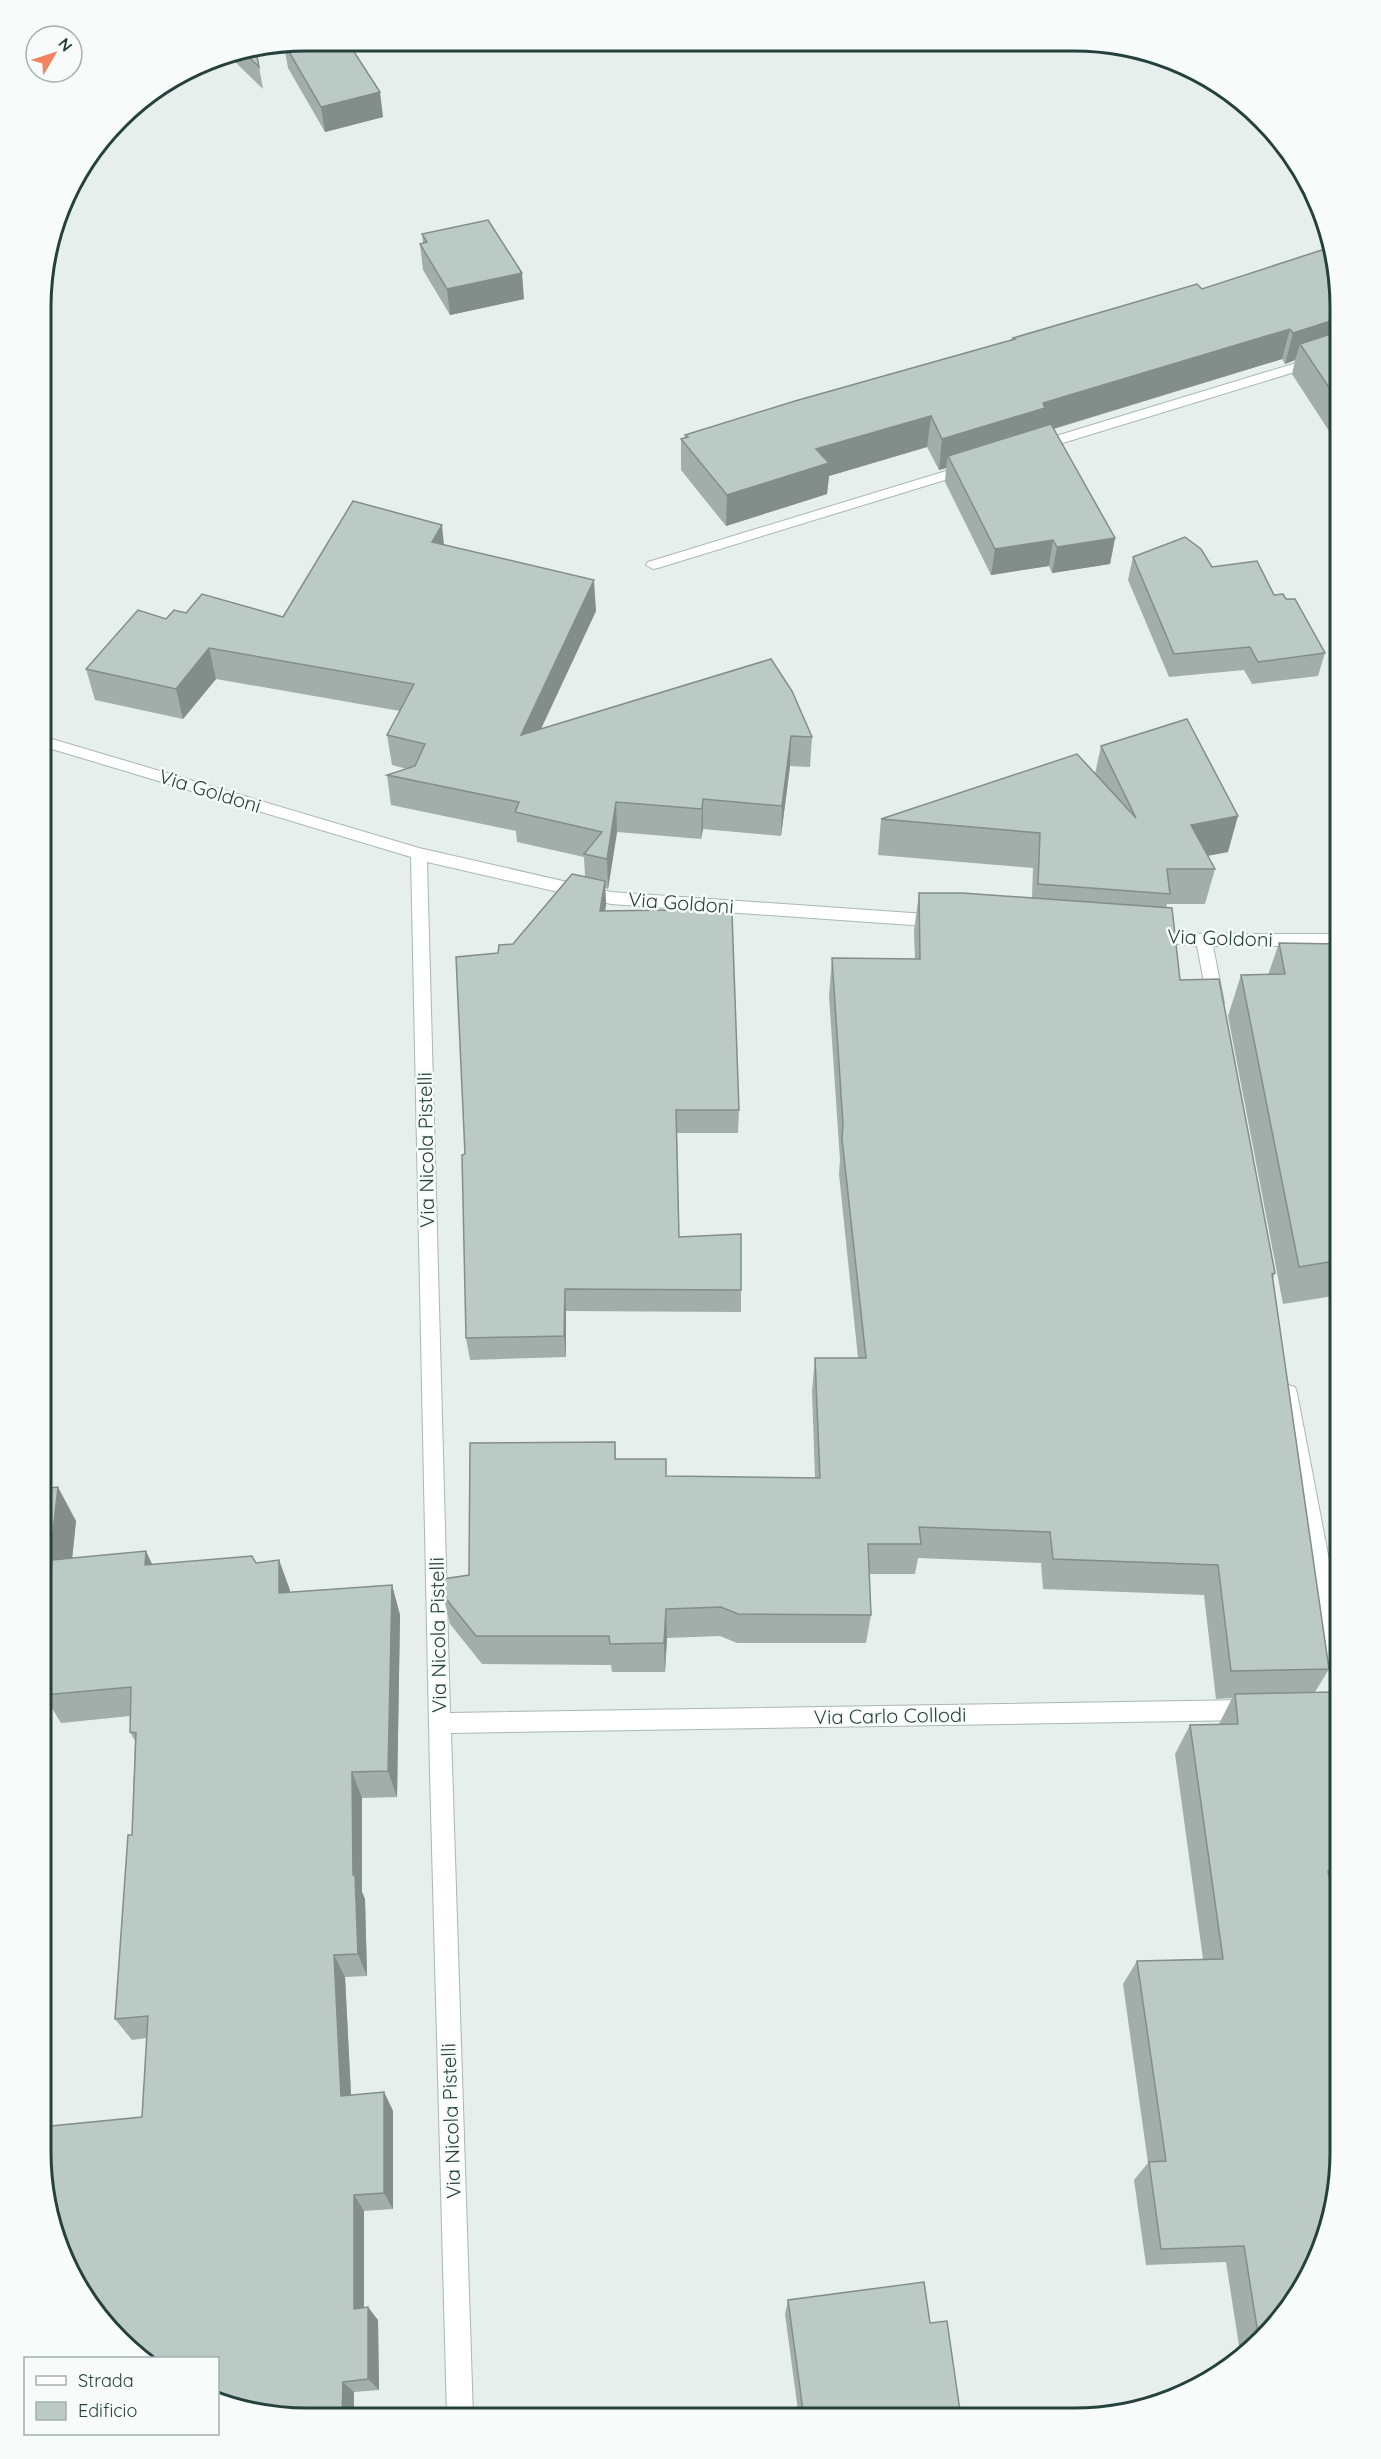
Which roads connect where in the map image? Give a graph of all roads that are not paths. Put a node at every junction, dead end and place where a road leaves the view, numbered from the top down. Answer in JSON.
{"nodes":[{"id":1,"x":1329,"y":357,"type":"edge"},
{"id":2,"x":1020,"y":452,"type":"edge"},
{"id":3,"x":985,"y":463,"type":"edge"},
{"id":4,"x":653,"y":565,"type":"dead end"},
{"id":5,"x":51,"y":744,"type":"edge"},
{"id":6,"x":419,"y":854,"type":"junction"},
{"id":7,"x":955,"y":922,"type":"edge"},
{"id":8,"x":1133,"y":934,"type":"edge"},
{"id":9,"x":1330,"y":939,"type":"edge"},
{"id":10,"x":1204,"y":940,"type":"junction"},
{"id":11,"x":1220,"y":1022,"type":"edge"},
{"id":12,"x":1285,"y":1376,"type":"edge"},
{"id":13,"x":1330,"y":1617,"type":"edge"},
{"id":14,"x":1269,"y":1710,"type":"edge"},
{"id":15,"x":440,"y":1723,"type":"junction"},
{"id":16,"x":460,"y":2408,"type":"edge"}],
"edges":[{"from":1,"to":2,"type":"street"},
{"from":3,"to":4,"type":"street"},
{"from":5,"to":6,"type":"street","name":"Via Goldoni"},
{"from":6,"to":7,"type":"street","name":"Via Goldoni"},
{"from":6,"to":15,"type":"street","name":"Via Nicola Pistelli"},
{"from":8,"to":10,"type":"street","name":"Via Goldoni"},
{"from":9,"to":10,"type":"street","name":"Via Goldoni"},
{"from":10,"to":11,"type":"street"},
{"from":12,"to":13,"type":"street"},
{"from":14,"to":15,"type":"street","name":"Via Carlo Collodi"},
{"from":15,"to":16,"type":"street","name":"Via Nicola Pistelli"}]}
